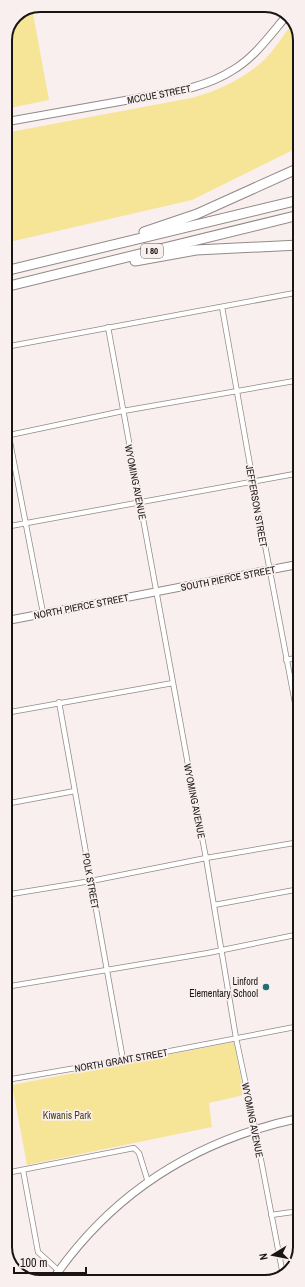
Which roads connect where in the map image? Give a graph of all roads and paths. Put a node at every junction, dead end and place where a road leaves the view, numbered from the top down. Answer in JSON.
{"nodes":[{"id":1,"x":283,"y":19,"type":"edge"},
{"id":2,"x":12,"y":121,"type":"edge"},
{"id":3,"x":293,"y":171,"type":"edge"},
{"id":4,"x":293,"y":202,"type":"edge"},
{"id":5,"x":293,"y":217,"type":"edge"},
{"id":6,"x":293,"y":246,"type":"edge"},
{"id":7,"x":27,"y":266,"type":"junction"},
{"id":8,"x":12,"y":269,"type":"edge"},
{"id":9,"x":57,"y":275,"type":"junction"},
{"id":10,"x":12,"y":286,"type":"edge"},
{"id":11,"x":293,"y":293,"type":"edge"},
{"id":12,"x":222,"y":307,"type":"junction"},
{"id":13,"x":108,"y":327,"type":"junction"},
{"id":14,"x":12,"y":346,"type":"edge"},
{"id":15,"x":293,"y":381,"type":"edge"},
{"id":16,"x":237,"y":391,"type":"junction"},
{"id":17,"x":123,"y":411,"type":"junction"},
{"id":18,"x":12,"y":435,"type":"edge"},
{"id":19,"x":12,"y":459,"type":"edge"},
{"id":20,"x":293,"y":474,"type":"edge"},
{"id":21,"x":253,"y":482,"type":"junction"},
{"id":22,"x":140,"y":503,"type":"junction"},
{"id":23,"x":26,"y":524,"type":"junction"},
{"id":24,"x":12,"y":526,"type":"edge"},
{"id":25,"x":293,"y":565,"type":"edge"},
{"id":26,"x":269,"y":569,"type":"junction"},
{"id":27,"x":157,"y":592,"type":"junction"},
{"id":28,"x":43,"y":613,"type":"junction"},
{"id":29,"x":12,"y":620,"type":"edge"},
{"id":30,"x":293,"y":658,"type":"edge"},
{"id":31,"x":286,"y":660,"type":"junction"},
{"id":32,"x":174,"y":683,"type":"junction"},
{"id":33,"x":293,"y":694,"type":"edge"},
{"id":34,"x":59,"y":702,"type":"junction"},
{"id":35,"x":12,"y":712,"type":"edge"},
{"id":36,"x":75,"y":791,"type":"junction"},
{"id":37,"x":12,"y":803,"type":"edge"},
{"id":38,"x":293,"y":843,"type":"edge"},
{"id":39,"x":206,"y":858,"type":"junction"},
{"id":40,"x":91,"y":881,"type":"junction"},
{"id":41,"x":293,"y":890,"type":"edge"},
{"id":42,"x":12,"y":894,"type":"edge"},
{"id":43,"x":214,"y":905,"type":"junction"},
{"id":44,"x":293,"y":935,"type":"edge"},
{"id":45,"x":221,"y":950,"type":"junction"},
{"id":46,"x":107,"y":969,"type":"junction"},
{"id":47,"x":12,"y":986,"type":"edge"},
{"id":48,"x":293,"y":1027,"type":"edge"},
{"id":49,"x":236,"y":1038,"type":"junction"},
{"id":50,"x":123,"y":1060,"type":"junction"},
{"id":51,"x":12,"y":1079,"type":"edge"},
{"id":52,"x":293,"y":1120,"type":"edge"},
{"id":53,"x":255,"y":1129,"type":"junction"},
{"id":54,"x":23,"y":1170,"type":"junction"},
{"id":55,"x":12,"y":1172,"type":"edge"},
{"id":56,"x":148,"y":1182,"type":"junction"},
{"id":57,"x":293,"y":1212,"type":"edge"},
{"id":58,"x":272,"y":1215,"type":"junction"},
{"id":59,"x":282,"y":1269,"type":"edge"},
{"id":60,"x":59,"y":1271,"type":"junction"},
{"id":61,"x":56,"y":1275,"type":"edge"}],
"edges":[{"from":1,"to":2,"type":"main road","name":"MCCUE STREET"},
{"from":3,"to":7,"type":"highway"},
{"from":4,"to":7,"type":"highway","number":"I 80"},
{"from":5,"to":9,"type":"highway","number":"I 80"},
{"from":6,"to":9,"type":"highway"},
{"from":7,"to":8,"type":"highway","number":"I 80"},
{"from":9,"to":10,"type":"highway","number":"I 80"},
{"from":11,"to":12,"type":"street"},
{"from":12,"to":13,"type":"street"},
{"from":12,"to":16,"type":"street","name":"JEFFERSON STREET"},
{"from":13,"to":14,"type":"street"},
{"from":13,"to":17,"type":"street","name":"WYOMING AVENUE"},
{"from":15,"to":16,"type":"street"},
{"from":16,"to":17,"type":"street"},
{"from":16,"to":21,"type":"street","name":"JEFFERSON STREET"},
{"from":17,"to":18,"type":"street"},
{"from":17,"to":22,"type":"street","name":"WYOMING AVENUE"},
{"from":19,"to":23,"type":"street"},
{"from":20,"to":21,"type":"street"},
{"from":21,"to":22,"type":"street"},
{"from":21,"to":26,"type":"street","name":"JEFFERSON STREET"},
{"from":22,"to":23,"type":"street"},
{"from":22,"to":27,"type":"street","name":"WYOMING AVENUE"},
{"from":23,"to":24,"type":"street"},
{"from":23,"to":28,"type":"street"},
{"from":25,"to":26,"type":"main road","name":"SOUTH PIERCE STREET"},
{"from":26,"to":27,"type":"main road","name":"SOUTH PIERCE STREET"},
{"from":26,"to":31,"type":"street","name":"JEFFERSON STREET"},
{"from":27,"to":28,"type":"main road","name":"NORTH PIERCE STREET"},
{"from":27,"to":32,"type":"street","name":"WYOMING AVENUE"},
{"from":28,"to":29,"type":"main road","name":"NORTH PIERCE STREET"},
{"from":30,"to":31,"type":"street"},
{"from":31,"to":33,"type":"street","name":"JEFFERSON STREET"},
{"from":32,"to":34,"type":"street"},
{"from":32,"to":39,"type":"street","name":"WYOMING AVENUE"},
{"from":34,"to":35,"type":"street"},
{"from":34,"to":36,"type":"street","name":"POLK STREET"},
{"from":36,"to":37,"type":"street"},
{"from":36,"to":40,"type":"street","name":"POLK STREET"},
{"from":38,"to":39,"type":"street"},
{"from":39,"to":40,"type":"street"},
{"from":39,"to":43,"type":"street","name":"WYOMING AVENUE"},
{"from":40,"to":42,"type":"street"},
{"from":40,"to":46,"type":"street","name":"POLK STREET"},
{"from":41,"to":43,"type":"street"},
{"from":43,"to":45,"type":"street","name":"WYOMING AVENUE"},
{"from":44,"to":45,"type":"street"},
{"from":45,"to":46,"type":"street"},
{"from":45,"to":49,"type":"street","name":"WYOMING AVENUE"},
{"from":46,"to":47,"type":"street"},
{"from":46,"to":50,"type":"street","name":"POLK STREET"},
{"from":48,"to":49,"type":"street","name":"NORTH GRANT STREET"},
{"from":49,"to":50,"type":"street","name":"NORTH GRANT STREET"},
{"from":49,"to":53,"type":"street","name":"WYOMING AVENUE"},
{"from":50,"to":51,"type":"street","name":"NORTH GRANT STREET"},
{"from":52,"to":53,"type":"main road"},
{"from":53,"to":56,"type":"main road"},
{"from":53,"to":58,"type":"street","name":"WYOMING AVENUE"},
{"from":54,"to":55,"type":"street"},
{"from":54,"to":56,"type":"street"},
{"from":54,"to":60,"type":"street"},
{"from":56,"to":60,"type":"main road"},
{"from":57,"to":58,"type":"street"},
{"from":58,"to":59,"type":"street","name":"WYOMING AVENUE"},
{"from":60,"to":61,"type":"main road"}]}
